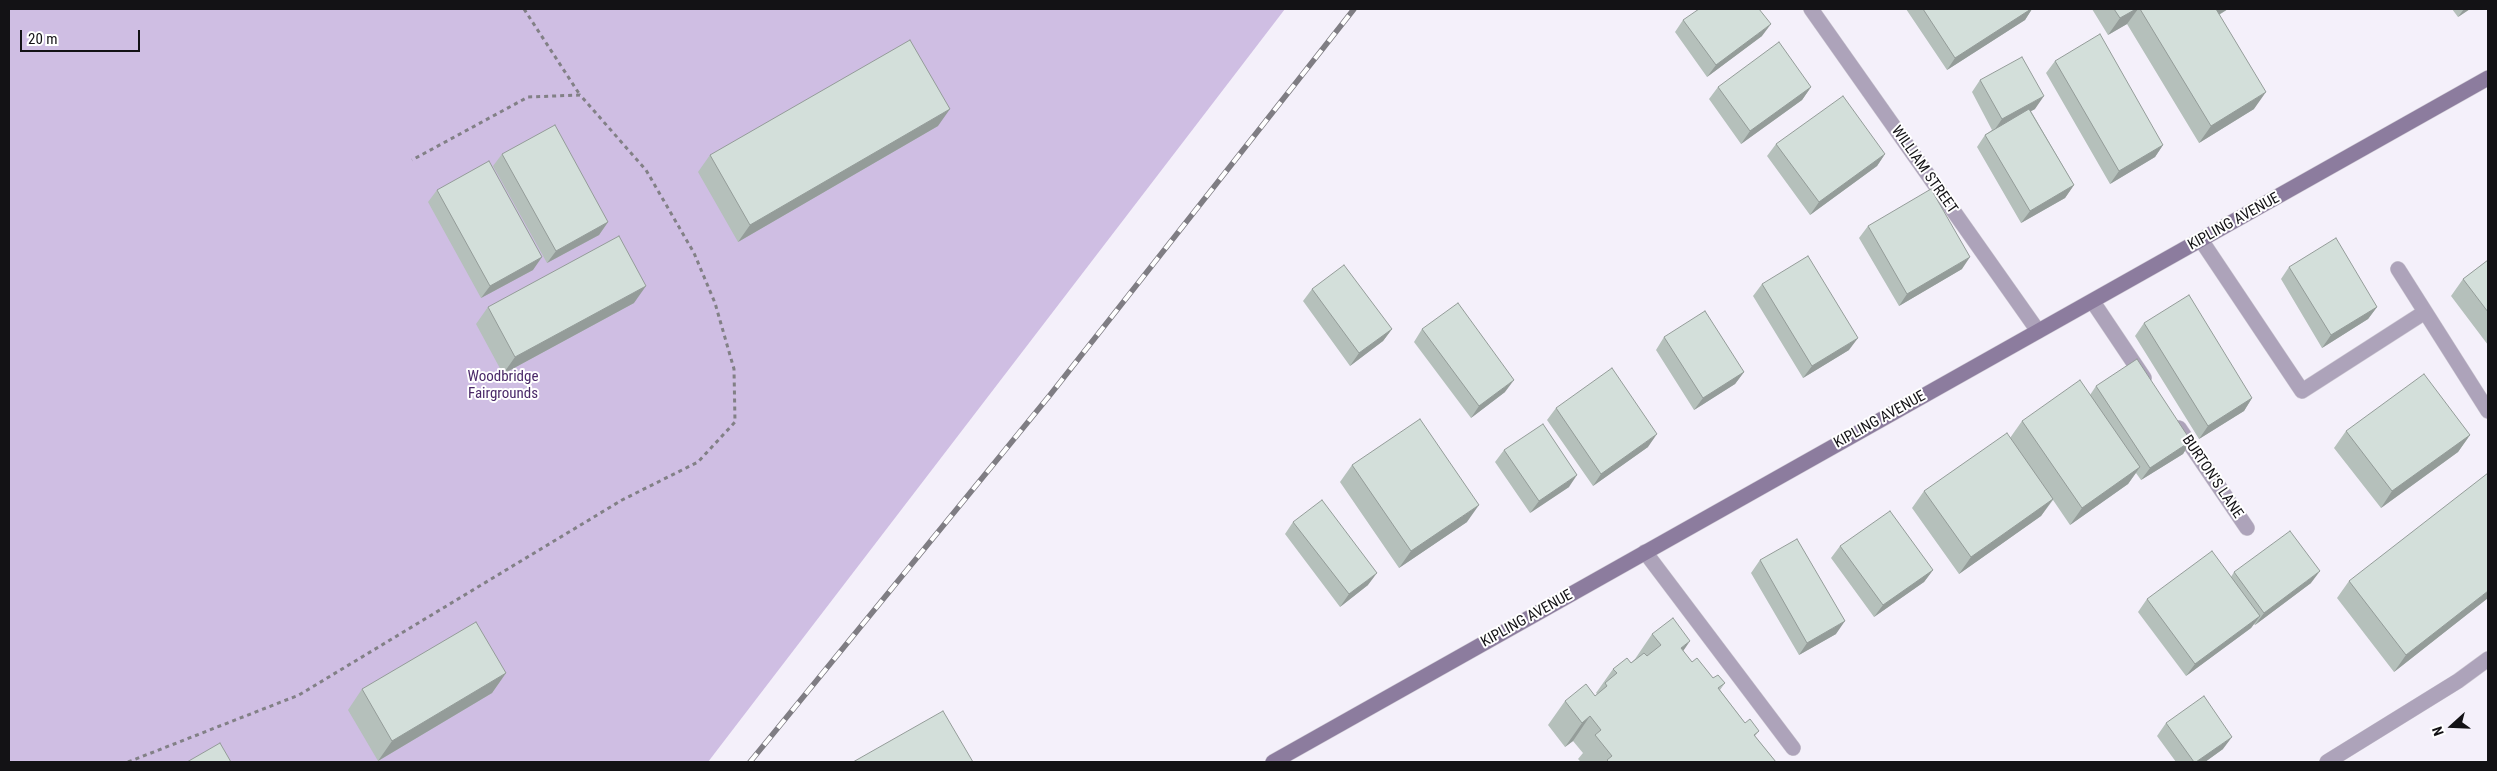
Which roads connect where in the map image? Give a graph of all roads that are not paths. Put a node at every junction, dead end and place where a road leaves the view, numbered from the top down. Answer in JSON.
{"nodes":[{"id":1,"x":1810,"y":9,"type":"edge"},
{"id":2,"x":2488,"y":78,"type":"edge"},
{"id":3,"x":2201,"y":240,"type":"junction"},
{"id":4,"x":2398,"y":270,"type":"dead end"},
{"id":5,"x":2093,"y":302,"type":"junction"},
{"id":6,"x":2425,"y":312,"type":"junction"},
{"id":7,"x":2038,"y":331,"type":"junction"},
{"id":8,"x":2154,"y":392,"type":"edge"},
{"id":9,"x":2488,"y":411,"type":"edge"},
{"id":10,"x":2170,"y":416,"type":"edge"},
{"id":11,"x":2247,"y":528,"type":"dead end"},
{"id":12,"x":1645,"y":552,"type":"junction"},
{"id":13,"x":2488,"y":658,"type":"edge"},
{"id":14,"x":1793,"y":748,"type":"dead end"},
{"id":15,"x":1273,"y":762,"type":"edge"},
{"id":16,"x":2327,"y":762,"type":"edge"}],
"edges":[{"from":1,"to":7,"type":"street","name":"WILLIAM STREET"},
{"from":2,"to":3,"type":"street","name":"KIPLING AVENUE"},
{"from":3,"to":5,"type":"street","name":"KIPLING AVENUE"},
{"from":3,"to":6,"type":"street"},
{"from":4,"to":6,"type":"street"},
{"from":5,"to":7,"type":"street","name":"KIPLING AVENUE"},
{"from":5,"to":8,"type":"street"},
{"from":6,"to":9,"type":"street"},
{"from":7,"to":12,"type":"street","name":"KIPLING AVENUE"},
{"from":10,"to":11,"type":"street","name":"BURTON'S LANE"},
{"from":12,"to":14,"type":"street"},
{"from":12,"to":15,"type":"street","name":"KIPLING AVENUE"},
{"from":13,"to":16,"type":"street"}]}
